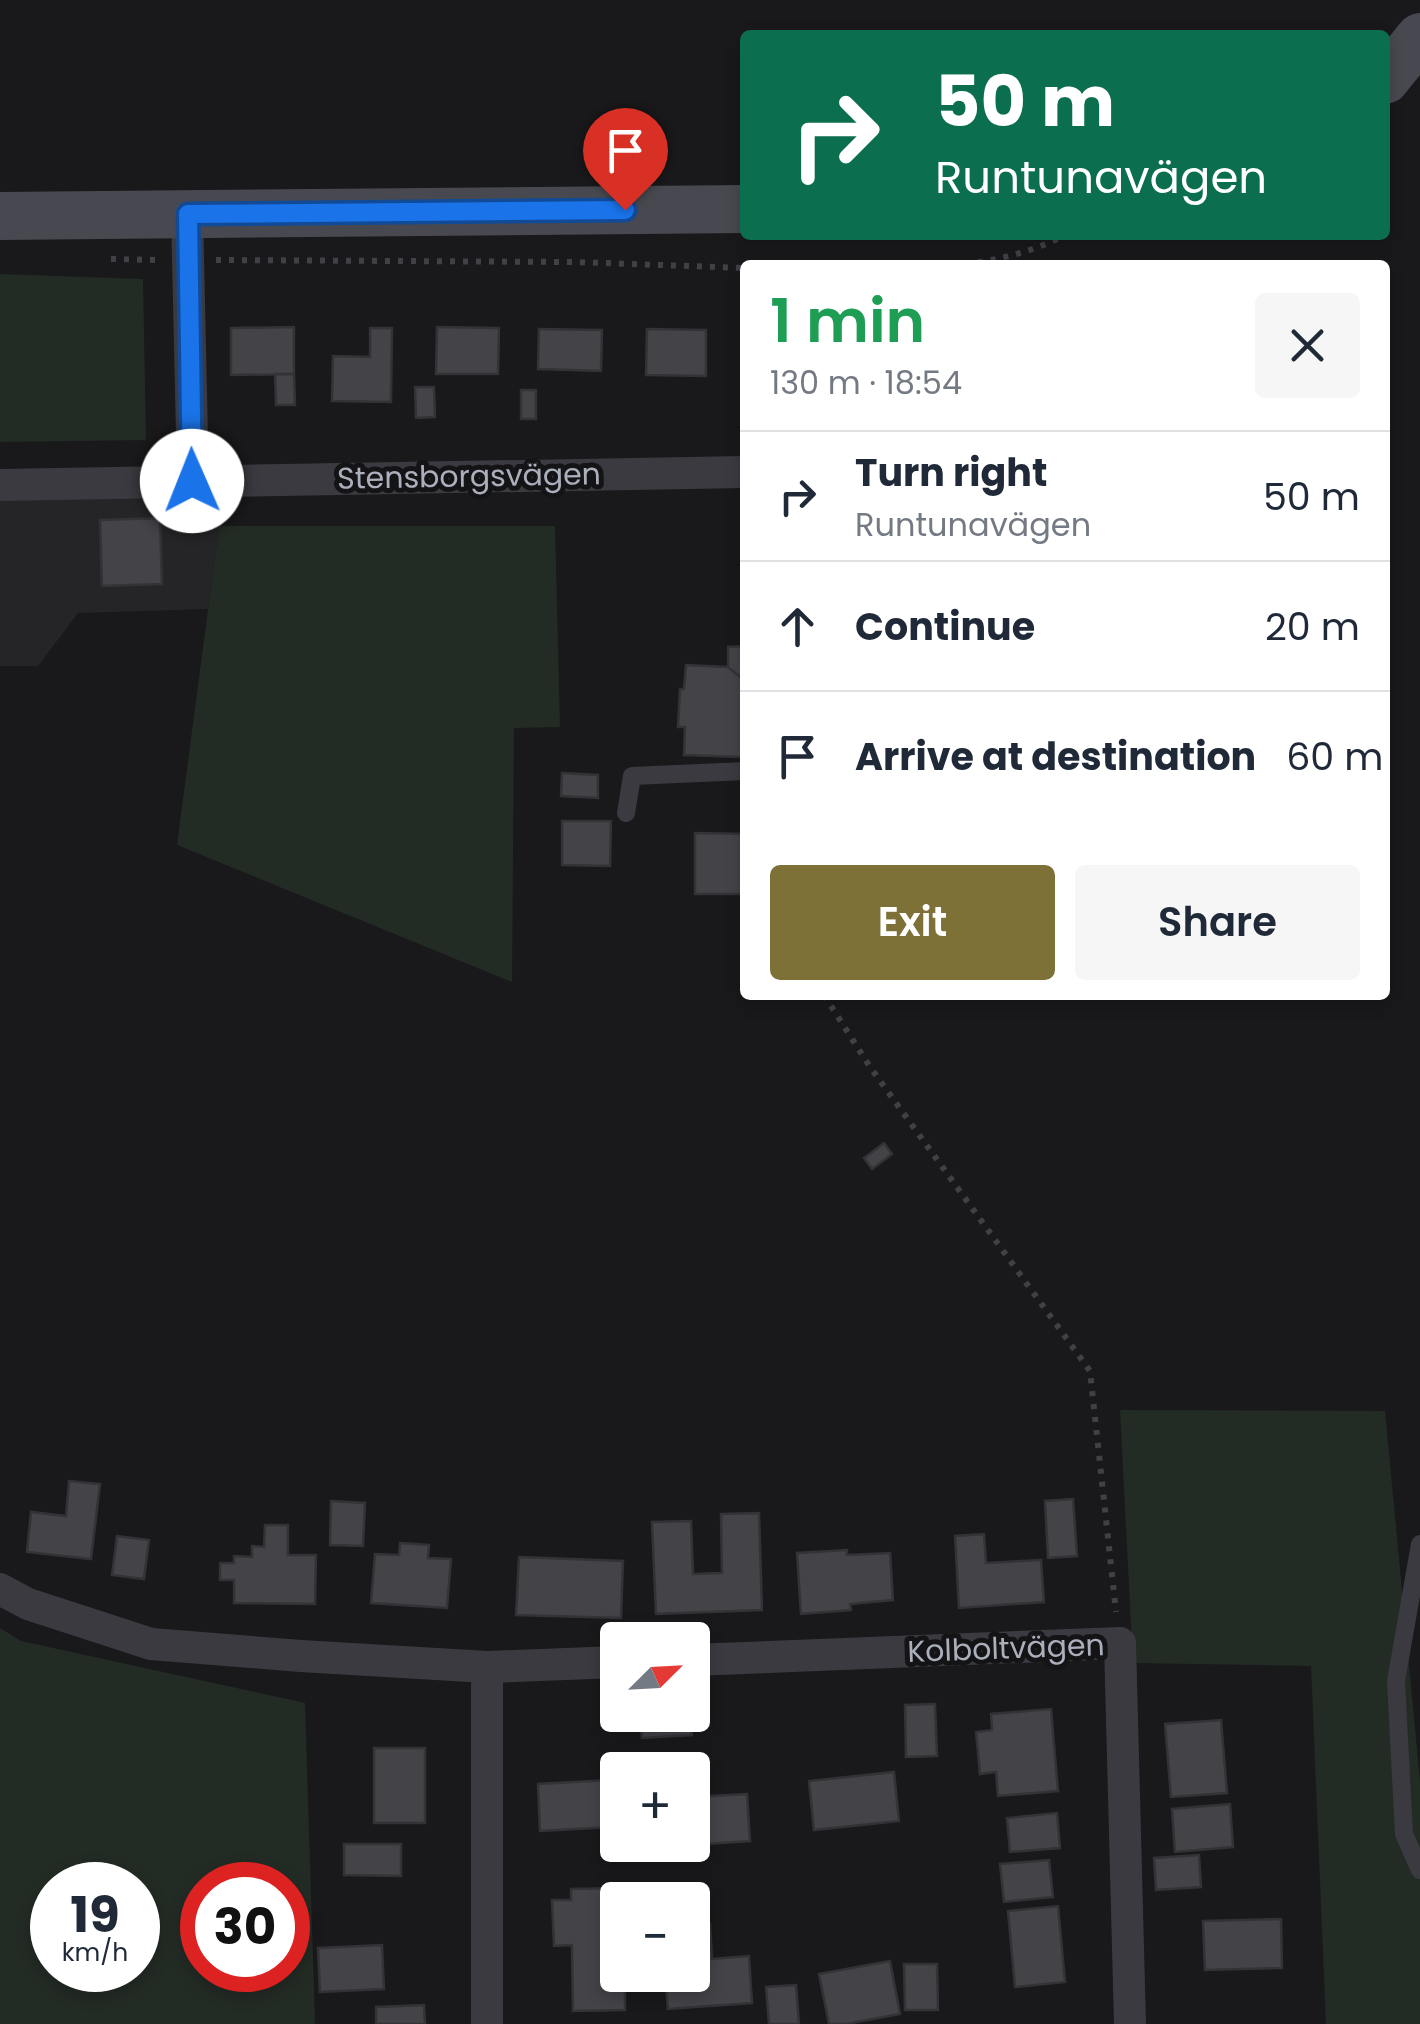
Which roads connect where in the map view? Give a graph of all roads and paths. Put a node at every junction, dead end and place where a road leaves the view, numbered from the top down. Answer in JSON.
{"nodes":[{"id":1,"x":1420,"y":37,"type":"edge"},
{"id":2,"x":1390,"y":74,"type":"edge"},
{"id":3,"x":740,"y":208,"type":"edge"},
{"id":4,"x":0,"y":216,"type":"edge"},
{"id":5,"x":187,"y":237,"type":"junction"},
{"id":6,"x":1056,"y":240,"type":"edge"},
{"id":7,"x":94,"y":258,"type":"dead end"},
{"id":8,"x":997,"y":260,"type":"edge"},
{"id":9,"x":740,"y":268,"type":"edge"},
{"id":10,"x":740,"y":472,"type":"edge"},
{"id":11,"x":192,"y":481,"type":"junction"},
{"id":12,"x":0,"y":485,"type":"edge"},
{"id":13,"x":740,"y":770,"type":"edge"},
{"id":14,"x":626,"y":813,"type":"dead end"},
{"id":15,"x":827,"y":1000,"type":"edge"},
{"id":16,"x":1420,"y":1544,"type":"edge"},
{"id":17,"x":0,"y":1588,"type":"edge"},
{"id":18,"x":1120,"y":1644,"type":"junction"},
{"id":19,"x":710,"y":1659,"type":"edge"},
{"id":20,"x":600,"y":1663,"type":"edge"},
{"id":21,"x":487,"y":1667,"type":"junction"},
{"id":22,"x":1420,"y":1870,"type":"edge"},
{"id":23,"x":488,"y":2024,"type":"edge"},
{"id":24,"x":1130,"y":2024,"type":"edge"}],
"edges":[{"from":1,"to":2,"type":"street"},
{"from":3,"to":5,"type":"street"},
{"from":4,"to":5,"type":"street"},
{"from":5,"to":7,"type":"path"},
{"from":5,"to":9,"type":"path"},
{"from":5,"to":11,"type":"street"},
{"from":6,"to":8,"type":"path"},
{"from":10,"to":11,"type":"street","name":"Stensborgsvägen"},
{"from":11,"to":12,"type":"street","name":"Stensborgsvägen"},
{"from":13,"to":14,"type":"lane"},
{"from":15,"to":18,"type":"path"},
{"from":16,"to":22,"type":"lane"},
{"from":17,"to":21,"type":"street"},
{"from":18,"to":19,"type":"street","name":"Kolboltvägen"},
{"from":18,"to":24,"type":"street","name":"Kolboltvägen"},
{"from":20,"to":21,"type":"street"},
{"from":21,"to":23,"type":"street"}]}
